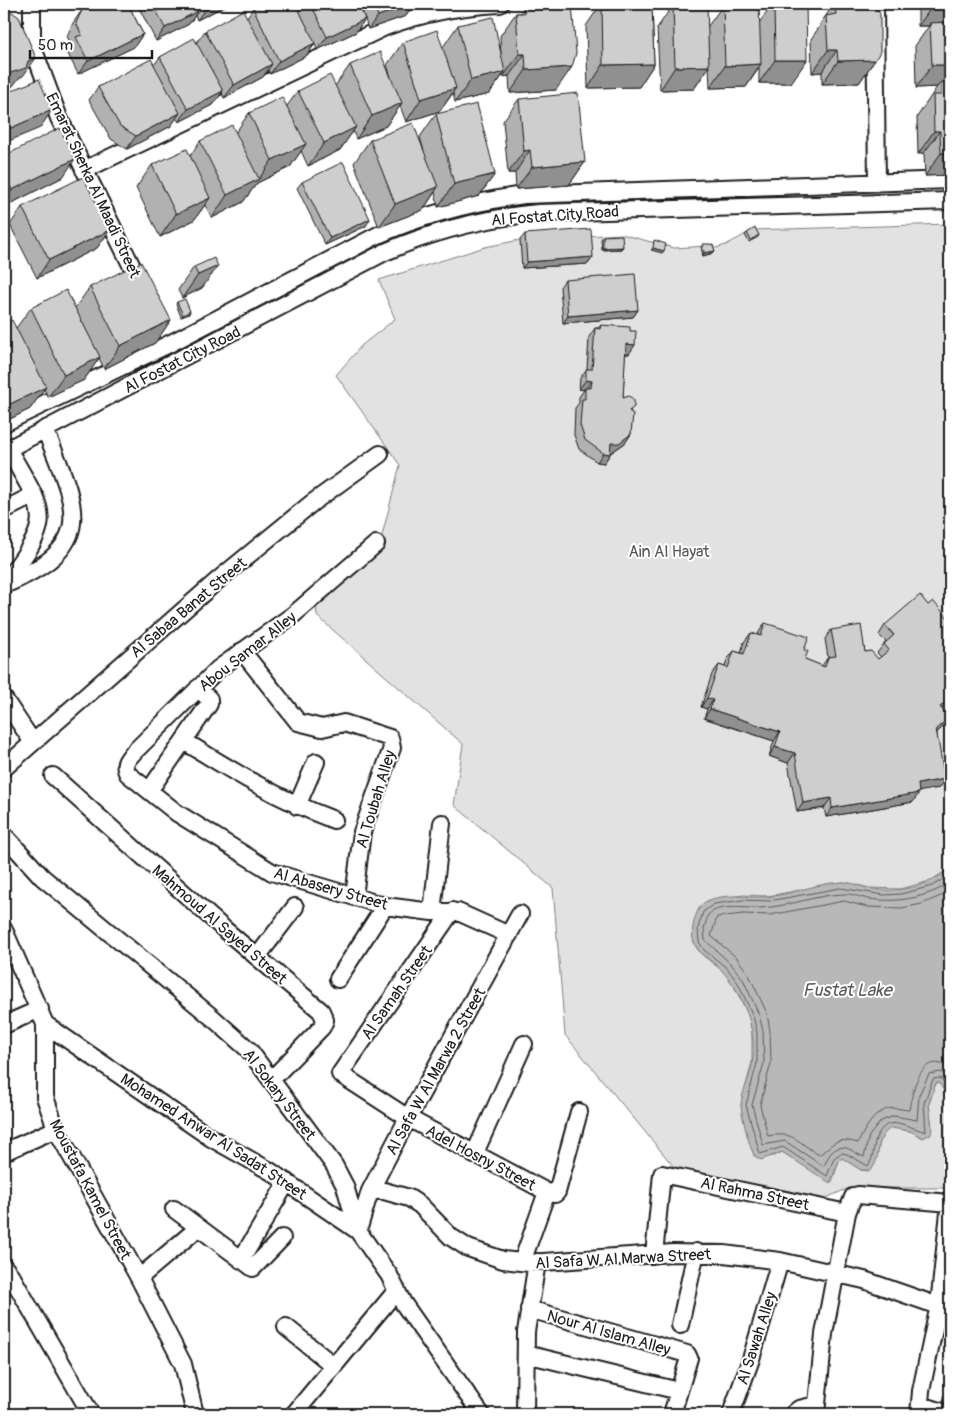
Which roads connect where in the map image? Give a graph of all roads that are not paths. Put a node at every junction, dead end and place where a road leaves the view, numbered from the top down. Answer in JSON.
{"nodes":[{"id":1,"x":32,"y":4,"type":"edge"},
{"id":2,"x":500,"y":4,"type":"edge"},
{"id":3,"x":875,"y":4,"type":"edge"},
{"id":4,"x":84,"y":170,"type":"junction"},
{"id":5,"x":950,"y":180,"type":"edge"},
{"id":6,"x":877,"y":183,"type":"junction"},
{"id":7,"x":950,"y":201,"type":"edge"},
{"id":8,"x":149,"y":299,"type":"edge"},
{"id":9,"x":162,"y":325,"type":"edge"},
{"id":10,"x":171,"y":343,"type":"junction"},
{"id":11,"x":180,"y":360,"type":"junction"},
{"id":12,"x":4,"y":423,"type":"edge"},
{"id":13,"x":45,"y":429,"type":"junction"},
{"id":14,"x":6,"y":450,"type":"edge"},
{"id":15,"x":380,"y":454,"type":"dead end"},
{"id":16,"x":34,"y":495,"type":"junction"},
{"id":17,"x":4,"y":510,"type":"edge"},
{"id":18,"x":376,"y":544,"type":"dead end"},
{"id":19,"x":4,"y":584,"type":"edge"},
{"id":20,"x":242,"y":651,"type":"junction"},
{"id":21,"x":198,"y":688,"type":"junction"},
{"id":22,"x":4,"y":699,"type":"edge"},
{"id":23,"x":32,"y":741,"type":"junction"},
{"id":24,"x":184,"y":741,"type":"junction"},
{"id":25,"x":316,"y":762,"type":"dead end"},
{"id":26,"x":125,"y":764,"type":"joint"},
{"id":27,"x":4,"y":768,"type":"edge"},
{"id":28,"x":53,"y":776,"type":"dead end"},
{"id":29,"x":148,"y":791,"type":"junction"},
{"id":30,"x":297,"y":806,"type":"junction"},
{"id":31,"x":334,"y":820,"type":"dead end"},
{"id":32,"x":442,"y":823,"type":"dead end"},
{"id":33,"x":4,"y":835,"type":"edge"},
{"id":34,"x":354,"y":897,"type":"junction"},
{"id":35,"x":385,"y":906,"type":"junction"},
{"id":36,"x":295,"y":907,"type":"dead end"},
{"id":37,"x":452,"y":911,"type":"junction"},
{"id":38,"x":432,"y":912,"type":"junction"},
{"id":39,"x":520,"y":914,"type":"dead end"},
{"id":40,"x":4,"y":930,"type":"edge"},
{"id":41,"x":509,"y":935,"type":"junction"},
{"id":42,"x":257,"y":957,"type":"junction"},
{"id":43,"x":338,"y":979,"type":"dead end"},
{"id":44,"x":43,"y":1017,"type":"junction"},
{"id":45,"x":4,"y":1025,"type":"edge"},
{"id":46,"x":524,"y":1044,"type":"dead end"},
{"id":47,"x":340,"y":1074,"type":"joint"},
{"id":48,"x":272,"y":1080,"type":"junction"},
{"id":49,"x":579,"y":1112,"type":"dead end"},
{"id":50,"x":408,"y":1118,"type":"junction"},
{"id":51,"x":56,"y":1129,"type":"junction"},
{"id":52,"x":4,"y":1152,"type":"edge"},
{"id":53,"x":474,"y":1155,"type":"junction"},
{"id":54,"x":287,"y":1182,"type":"junction"},
{"id":55,"x":370,"y":1191,"type":"junction"},
{"id":56,"x":547,"y":1192,"type":"junction"},
{"id":57,"x":950,"y":1203,"type":"edge"},
{"id":58,"x":174,"y":1209,"type":"dead end"},
{"id":59,"x":847,"y":1212,"type":"junction"},
{"id":60,"x":198,"y":1228,"type":"junction"},
{"id":61,"x":358,"y":1230,"type":"junction"},
{"id":62,"x":282,"y":1238,"type":"dead end"},
{"id":63,"x":696,"y":1252,"type":"junction"},
{"id":64,"x":654,"y":1255,"type":"junction"},
{"id":65,"x":241,"y":1260,"type":"junction"},
{"id":66,"x":780,"y":1261,"type":"junction"},
{"id":67,"x":529,"y":1262,"type":"junction"},
{"id":68,"x":835,"y":1274,"type":"junction"},
{"id":69,"x":7,"y":1276,"type":"edge"},
{"id":70,"x":139,"y":1278,"type":"junction"},
{"id":71,"x":397,"y":1290,"type":"junction"},
{"id":72,"x":945,"y":1307,"type":"edge"},
{"id":73,"x":530,"y":1309,"type":"junction"},
{"id":74,"x":680,"y":1325,"type":"dead end"},
{"id":75,"x":286,"y":1327,"type":"dead end"},
{"id":76,"x":526,"y":1354,"type":"junction"},
{"id":77,"x":334,"y":1366,"type":"junction"},
{"id":78,"x":679,"y":1391,"type":"junction"},
{"id":79,"x":920,"y":1409,"type":"edge"},
{"id":80,"x":816,"y":1410,"type":"edge"},
{"id":81,"x":91,"y":1414,"type":"edge"},
{"id":82,"x":195,"y":1414,"type":"edge"},
{"id":83,"x":294,"y":1414,"type":"edge"},
{"id":84,"x":481,"y":1414,"type":"edge"},
{"id":85,"x":525,"y":1414,"type":"edge"},
{"id":86,"x":672,"y":1414,"type":"edge"},
{"id":87,"x":731,"y":1414,"type":"edge"},
{"id":88,"x":793,"y":1414,"type":"edge"},
{"id":89,"x":949,"y":1414,"type":"edge"}],
"edges":[{"from":1,"to":4,"type":"street","name":"Emarat Sherka Al Maadi Street"},
{"from":2,"to":4,"type":"street"},
{"from":3,"to":6,"type":"street"},
{"from":4,"to":8,"type":"street","name":"Emarat Sherka Al Maadi Street"},
{"from":5,"to":6,"type":"street","name":"Al Fostat City Road"},
{"from":6,"to":10,"type":"street","name":"Al Fostat City Road"},
{"from":7,"to":11,"type":"street","name":"Al Fostat City Road"},
{"from":9,"to":10,"type":"street"},
{"from":10,"to":11,"type":"street"},
{"from":10,"to":12,"type":"street","name":"Al Fostat City Road"},
{"from":11,"to":13,"type":"street","name":"Al Fostat City Road"},
{"from":13,"to":14,"type":"street","name":"Al Fostat City Road"},
{"from":13,"to":19,"type":"street"},
{"from":14,"to":16,"type":"street"},
{"from":15,"to":23,"type":"street","name":"Al Sabaa Banat Street"},
{"from":16,"to":17,"type":"street"},
{"from":16,"to":19,"type":"street"},
{"from":18,"to":20,"type":"street","name":"Abou Samar Alley"},
{"from":20,"to":21,"type":"street","name":"Abou Samar Alley"},
{"from":20,"to":34,"type":"street","name":"Al Toubah Alley"},
{"from":21,"to":24,"type":"street"},
{"from":21,"to":26,"type":"street","name":"Abou Samar Alley"},
{"from":22,"to":23,"type":"street"},
{"from":23,"to":27,"type":"street","name":"Al Sabaa Banat Street"},
{"from":24,"to":29,"type":"street"},
{"from":24,"to":30,"type":"street"},
{"from":25,"to":30,"type":"street"},
{"from":26,"to":29,"type":"street","name":"Al Abasery Street"},
{"from":28,"to":42,"type":"street","name":"Mahmoud Al Sayed Street"},
{"from":29,"to":34,"type":"street","name":"Al Abasery Street"},
{"from":30,"to":31,"type":"street"},
{"from":32,"to":38,"type":"street"},
{"from":33,"to":48,"type":"street","name":"Al Sokary Street"},
{"from":34,"to":35,"type":"street","name":"Al Abasery Street"},
{"from":35,"to":38,"type":"street","name":"Al Abasery Street"},
{"from":35,"to":43,"type":"street"},
{"from":36,"to":42,"type":"street"},
{"from":37,"to":38,"type":"street","name":"Al Abasery Street"},
{"from":37,"to":41,"type":"street","name":"Al Abasery Street"},
{"from":37,"to":47,"type":"street","name":"Al Samah Street"},
{"from":39,"to":41,"type":"street","name":"Al Safa W Al Marwa 2 Street"},
{"from":40,"to":44,"type":"street","name":"Moustafa Kamel Street"},
{"from":41,"to":50,"type":"street","name":"Al Safa W Al Marwa 2 Street"},
{"from":42,"to":48,"type":"street","name":"Mahmoud Al Sayed Street"},
{"from":44,"to":45,"type":"street"},
{"from":44,"to":51,"type":"street","name":"Moustafa Kamel Street"},
{"from":44,"to":54,"type":"street","name":"Mohamed Anwar Al Sadat Street"},
{"from":46,"to":53,"type":"street"},
{"from":47,"to":50,"type":"street","name":"Adel Hosny Street"},
{"from":48,"to":61,"type":"street","name":"Al Sokary Street"},
{"from":49,"to":56,"type":"street"},
{"from":50,"to":53,"type":"street","name":"Adel Hosny Street"},
{"from":50,"to":55,"type":"street","name":"Al Safa W Al Marwa 2 Street"},
{"from":51,"to":52,"type":"street"},
{"from":51,"to":70,"type":"street","name":"Moustafa Kamel Street"},
{"from":53,"to":56,"type":"street","name":"Adel Hosny Street"},
{"from":54,"to":61,"type":"street","name":"Mohamed Anwar Al Sadat Street"},
{"from":54,"to":65,"type":"street"},
{"from":55,"to":61,"type":"street","name":"Al Safa W Al Marwa 2 Street"},
{"from":55,"to":67,"type":"street","name":"Al Safa W Al Marwa Street"},
{"from":56,"to":67,"type":"street"},
{"from":57,"to":59,"type":"street"},
{"from":57,"to":72,"type":"street"},
{"from":58,"to":60,"type":"street"},
{"from":59,"to":64,"type":"street","name":"Al Rahma Street"},
{"from":59,"to":68,"type":"street"},
{"from":60,"to":65,"type":"street"},
{"from":60,"to":70,"type":"street"},
{"from":61,"to":71,"type":"street","name":"Al Sokary Street"},
{"from":62,"to":65,"type":"street"},
{"from":63,"to":64,"type":"street","name":"Al Safa W Al Marwa Street"},
{"from":63,"to":66,"type":"street","name":"Al Safa W Al Marwa Street"},
{"from":63,"to":74,"type":"street"},
{"from":64,"to":67,"type":"street","name":"Al Safa W Al Marwa Street"},
{"from":66,"to":68,"type":"street","name":"Al Safa W Al Marwa Street"},
{"from":66,"to":87,"type":"street","name":"Al Sawah Alley"},
{"from":67,"to":73,"type":"street"},
{"from":68,"to":72,"type":"street","name":"Al Safa W Al Marwa Street"},
{"from":68,"to":80,"type":"street"},
{"from":69,"to":81,"type":"street"},
{"from":70,"to":82,"type":"street","name":"Moustafa Kamel Street"},
{"from":71,"to":77,"type":"street"},
{"from":71,"to":84,"type":"street","name":"Al Sokary Street"},
{"from":72,"to":79,"type":"street"},
{"from":73,"to":76,"type":"street"},
{"from":73,"to":78,"type":"street","name":"Nour Al Islam Alley"},
{"from":75,"to":77,"type":"street"},
{"from":76,"to":78,"type":"street"},
{"from":76,"to":85,"type":"street"},
{"from":77,"to":83,"type":"street"},
{"from":78,"to":86,"type":"street"},
{"from":79,"to":89,"type":"street"},
{"from":80,"to":88,"type":"street"}]}
